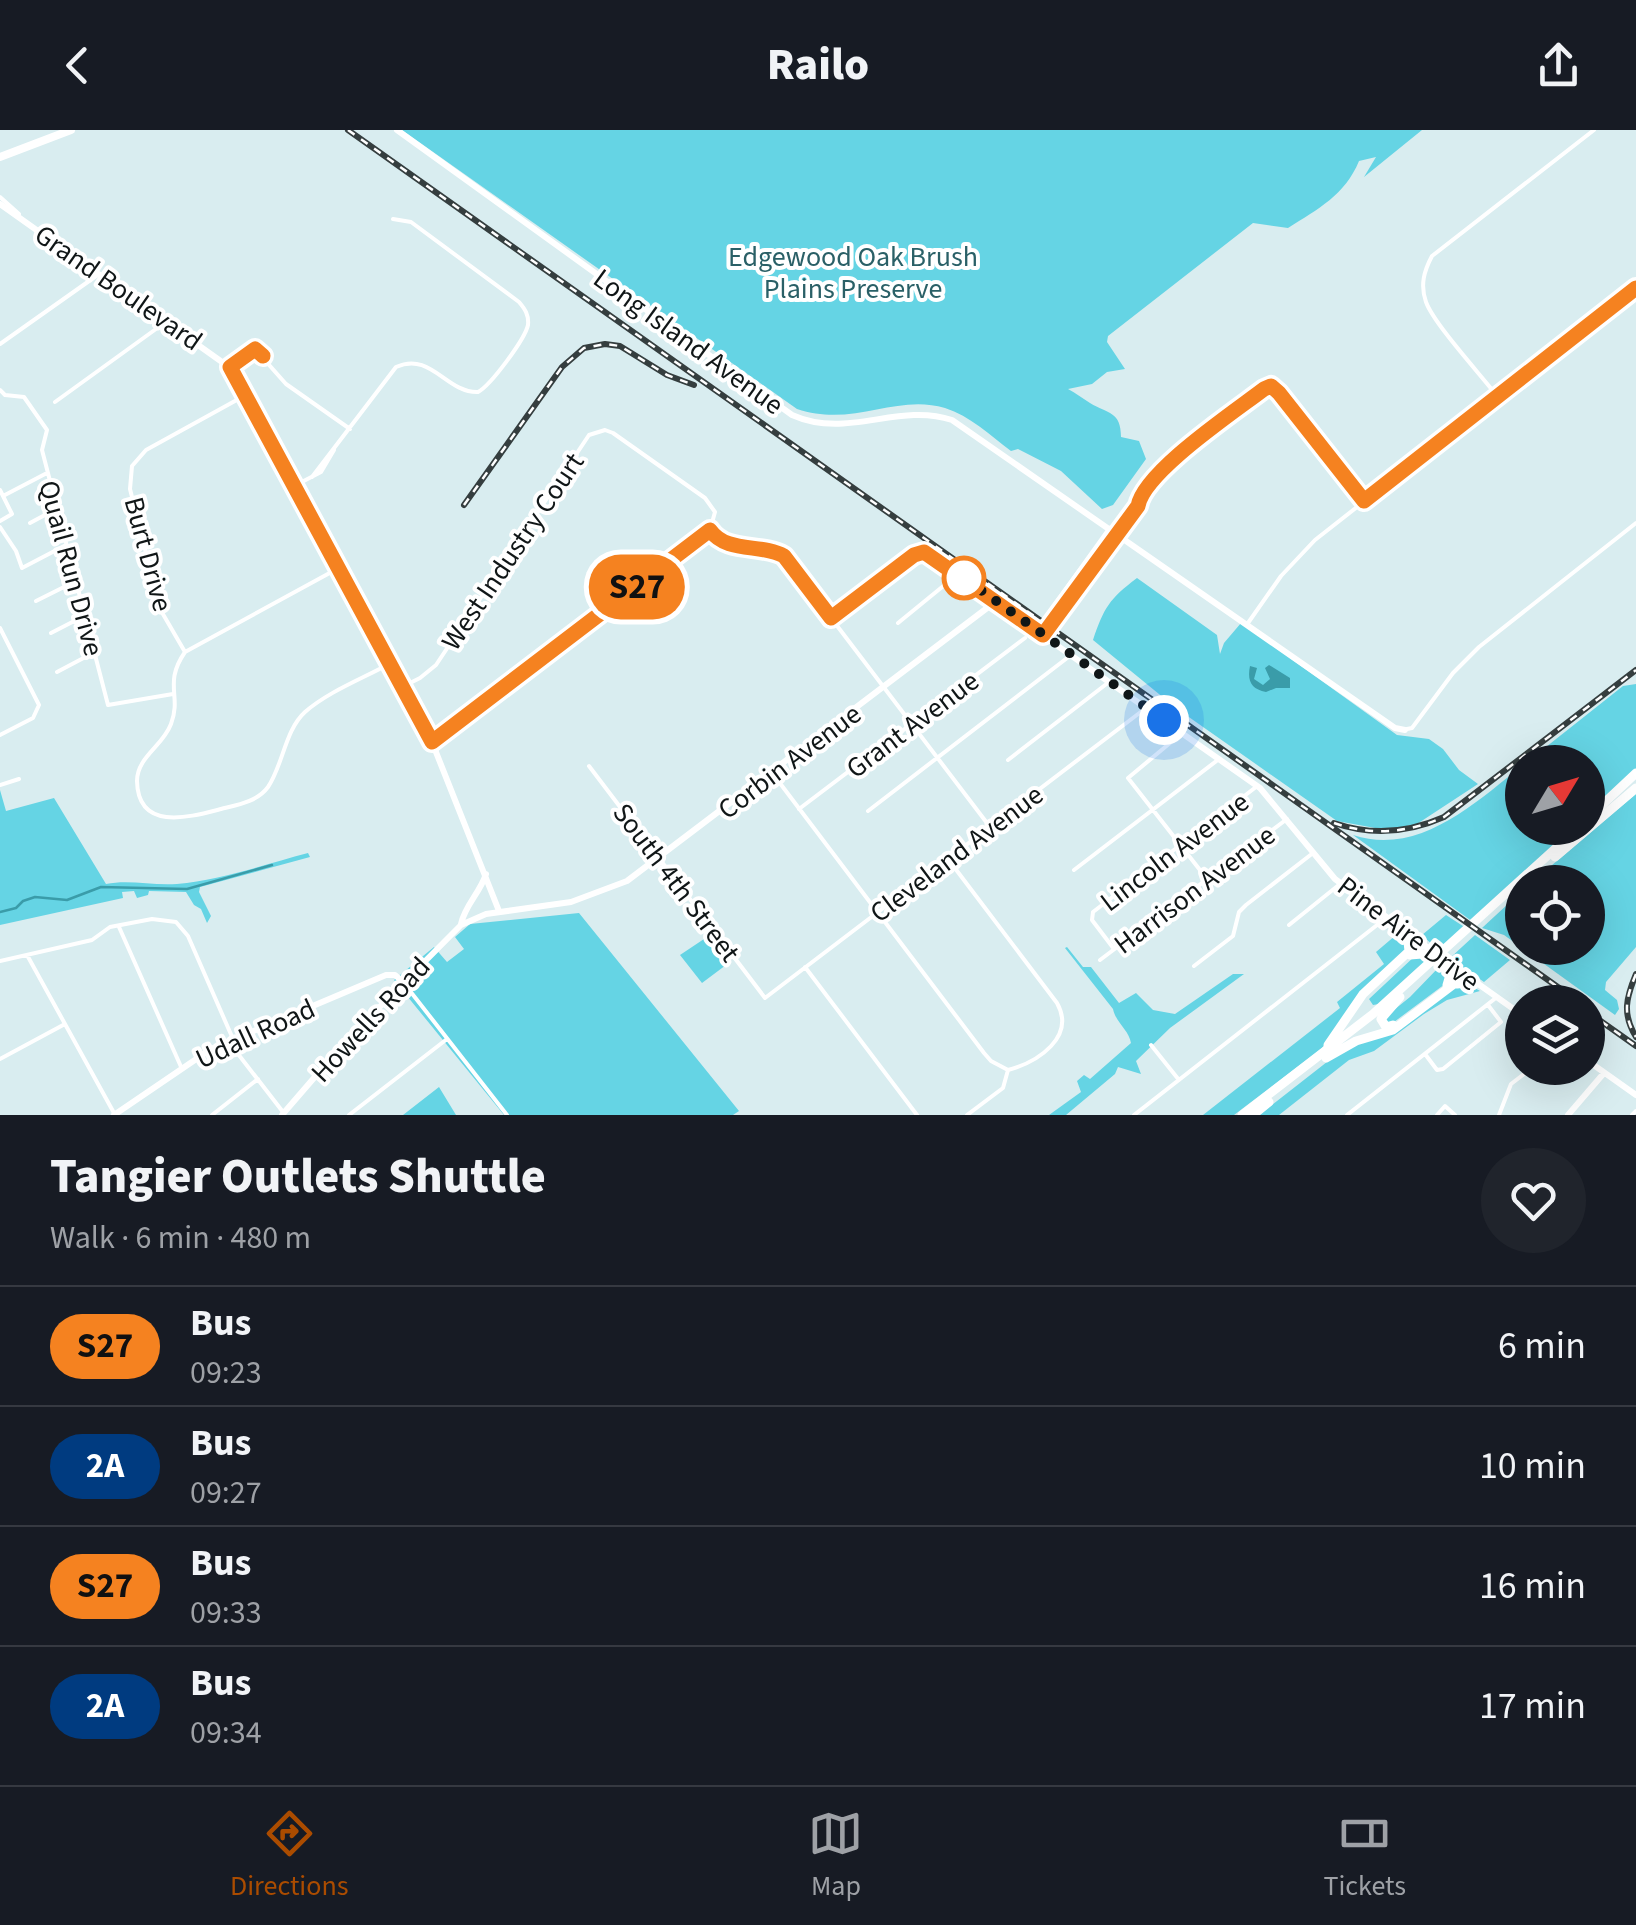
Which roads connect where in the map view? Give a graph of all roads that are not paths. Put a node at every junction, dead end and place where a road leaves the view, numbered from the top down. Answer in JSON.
{"nodes":[{"id":1,"x":71,"y":130,"type":"edge"},
{"id":2,"x":397,"y":130,"type":"edge"},
{"id":3,"x":1594,"y":130,"type":"edge"},
{"id":4,"x":0,"y":157,"type":"edge"},
{"id":5,"x":0,"y":200,"type":"edge"},
{"id":6,"x":393,"y":220,"type":"dead end"},
{"id":7,"x":99,"y":274,"type":"junction"},
{"id":8,"x":1636,"y":288,"type":"edge"},
{"id":9,"x":166,"y":321,"type":"junction"},
{"id":10,"x":0,"y":344,"type":"edge"},
{"id":11,"x":255,"y":349,"type":"dead end"},
{"id":12,"x":0,"y":390,"type":"edge"},
{"id":13,"x":245,"y":396,"type":"junction"},
{"id":14,"x":1497,"y":396,"type":"junction"},
{"id":15,"x":54,"y":402,"type":"dead end"},
{"id":16,"x":350,"y":429,"type":"junction"},
{"id":17,"x":47,"y":473,"type":"junction"},
{"id":18,"x":294,"y":486,"type":"junction"},
{"id":19,"x":2,"y":493,"type":"edge"},
{"id":20,"x":1364,"y":501,"type":"junction"},
{"id":21,"x":56,"y":509,"type":"junction"},
{"id":22,"x":30,"y":523,"type":"dead end"},
{"id":23,"x":1636,"y":523,"type":"edge"},
{"id":24,"x":0,"y":524,"type":"edge"},
{"id":25,"x":710,"y":530,"type":"junction"},
{"id":26,"x":1114,"y":532,"type":"junction"},
{"id":27,"x":66,"y":546,"type":"junction"},
{"id":28,"x":339,"y":568,"type":"junction"},
{"id":29,"x":958,"y":574,"type":"junction"},
{"id":30,"x":74,"y":582,"type":"junction"},
{"id":31,"x":36,"y":601,"type":"dead end"},
{"id":32,"x":995,"y":602,"type":"junction"},
{"id":33,"x":84,"y":616,"type":"junction"},
{"id":34,"x":831,"y":618,"type":"junction"},
{"id":35,"x":898,"y":622,"type":"dead end"},
{"id":36,"x":1246,"y":625,"type":"junction"},
{"id":37,"x":0,"y":628,"type":"edge"},
{"id":38,"x":52,"y":632,"type":"dead end"},
{"id":39,"x":1040,"y":633,"type":"junction"},
{"id":40,"x":1025,"y":638,"type":"dead end"},
{"id":41,"x":186,"y":652,"type":"junction"},
{"id":42,"x":93,"y":654,"type":"junction"},
{"id":43,"x":1071,"y":655,"type":"junction"},
{"id":44,"x":391,"y":663,"type":"junction"},
{"id":45,"x":57,"y":672,"type":"dead end"},
{"id":46,"x":1109,"y":682,"type":"junction"},
{"id":47,"x":404,"y":686,"type":"junction"},
{"id":48,"x":885,"y":688,"type":"junction"},
{"id":49,"x":174,"y":694,"type":"junction"},
{"id":50,"x":1146,"y":708,"type":"junction"},
{"id":51,"x":912,"y":724,"type":"junction"},
{"id":52,"x":1405,"y":730,"type":"joint"},
{"id":53,"x":1182,"y":733,"type":"junction"},
{"id":54,"x":0,"y":735,"type":"edge"},
{"id":55,"x":432,"y":742,"type":"junction"},
{"id":56,"x":938,"y":758,"type":"junction"},
{"id":57,"x":1008,"y":760,"type":"dead end"},
{"id":58,"x":1219,"y":760,"type":"junction"},
{"id":59,"x":590,"y":766,"type":"dead end"},
{"id":60,"x":772,"y":773,"type":"junction"},
{"id":61,"x":1636,"y":773,"type":"edge"},
{"id":62,"x":19,"y":779,"type":"dead end"},
{"id":63,"x":0,"y":785,"type":"edge"},
{"id":64,"x":1257,"y":786,"type":"junction"},
{"id":65,"x":1636,"y":788,"type":"edge"},
{"id":66,"x":1605,"y":802,"type":"edge"},
{"id":67,"x":799,"y":809,"type":"junction"},
{"id":68,"x":1153,"y":810,"type":"junction"},
{"id":69,"x":868,"y":811,"type":"dead end"},
{"id":70,"x":1287,"y":819,"type":"junction"},
{"id":71,"x":990,"y":827,"type":"junction"},
{"id":72,"x":1180,"y":844,"type":"junction"},
{"id":73,"x":1560,"y":845,"type":"edge"},
{"id":74,"x":1313,"y":853,"type":"junction"},
{"id":75,"x":660,"y":858,"type":"junction"},
{"id":76,"x":948,"y":859,"type":"junction"},
{"id":77,"x":1548,"y":865,"type":"edge"},
{"id":78,"x":1074,"y":870,"type":"dead end"},
{"id":79,"x":486,"y":874,"type":"junction"},
{"id":80,"x":1207,"y":879,"type":"junction"},
{"id":81,"x":1340,"y":884,"type":"junction"},
{"id":82,"x":1505,"y":902,"type":"edge"},
{"id":83,"x":499,"y":911,"type":"junction"},
{"id":84,"x":877,"y":913,"type":"junction"},
{"id":85,"x":1386,"y":918,"type":"junction"},
{"id":86,"x":1289,"y":924,"type":"dead end"},
{"id":87,"x":1479,"y":924,"type":"junction"},
{"id":88,"x":118,"y":925,"type":"junction"},
{"id":89,"x":461,"y":925,"type":"junction"},
{"id":90,"x":1406,"y":933,"type":"junction"},
{"id":91,"x":1420,"y":943,"type":"junction"},
{"id":92,"x":1114,"y":949,"type":"junction"},
{"id":93,"x":1410,"y":953,"type":"junction"},
{"id":94,"x":27,"y":955,"type":"junction"},
{"id":95,"x":1444,"y":955,"type":"junction"},
{"id":96,"x":1100,"y":960,"type":"dead end"},
{"id":97,"x":0,"y":961,"type":"edge"},
{"id":98,"x":1194,"y":966,"type":"dead end"},
{"id":99,"x":805,"y":967,"type":"junction"},
{"id":100,"x":1464,"y":974,"type":"junction"},
{"id":101,"x":404,"y":982,"type":"junction"},
{"id":102,"x":1476,"y":982,"type":"junction"},
{"id":103,"x":1446,"y":988,"type":"junction"},
{"id":104,"x":1400,"y":994,"type":"junction"},
{"id":105,"x":1497,"y":997,"type":"junction"},
{"id":106,"x":765,"y":998,"type":"joint"},
{"id":107,"x":1505,"y":1003,"type":"edge"},
{"id":108,"x":1488,"y":1005,"type":"junction"},
{"id":109,"x":65,"y":1024,"type":"junction"},
{"id":110,"x":447,"y":1039,"type":"junction"},
{"id":111,"x":230,"y":1040,"type":"junction"},
{"id":112,"x":1151,"y":1045,"type":"dead end"},
{"id":113,"x":1425,"y":1054,"type":"junction"},
{"id":114,"x":0,"y":1059,"type":"edge"},
{"id":115,"x":1324,"y":1060,"type":"junction"},
{"id":116,"x":182,"y":1068,"type":"junction"},
{"id":117,"x":1008,"y":1070,"type":"junction"},
{"id":118,"x":1605,"y":1074,"type":"edge"},
{"id":119,"x":258,"y":1079,"type":"junction"},
{"id":120,"x":1180,"y":1080,"type":"junction"},
{"id":121,"x":1288,"y":1080,"type":"junction"},
{"id":122,"x":1511,"y":1085,"type":"edge"},
{"id":123,"x":1594,"y":1085,"type":"edge"},
{"id":124,"x":1636,"y":1095,"type":"edge"},
{"id":125,"x":284,"y":1114,"type":"edge"},
{"id":126,"x":114,"y":1115,"type":"edge"},
{"id":127,"x":212,"y":1115,"type":"edge"},
{"id":128,"x":350,"y":1115,"type":"edge"},
{"id":129,"x":507,"y":1115,"type":"edge"},
{"id":130,"x":917,"y":1115,"type":"edge"},
{"id":131,"x":967,"y":1115,"type":"edge"},
{"id":132,"x":1134,"y":1115,"type":"edge"},
{"id":133,"x":1242,"y":1115,"type":"edge"},
{"id":134,"x":1253,"y":1115,"type":"edge"},
{"id":135,"x":1347,"y":1115,"type":"edge"},
{"id":136,"x":1438,"y":1115,"type":"edge"},
{"id":137,"x":1455,"y":1115,"type":"edge"},
{"id":138,"x":1499,"y":1115,"type":"edge"},
{"id":139,"x":1568,"y":1115,"type":"edge"}],
"edges":[{"from":1,"to":4,"type":"main road"},
{"from":2,"to":26,"type":"street","name":"Long Island Avenue"},
{"from":3,"to":14,"type":"street"},
{"from":5,"to":7,"type":"street","name":"Grand Boulevard"},
{"from":6,"to":16,"type":"street"},
{"from":7,"to":9,"type":"street","name":"Grand Boulevard"},
{"from":7,"to":10,"type":"street"},
{"from":8,"to":14,"type":"street"},
{"from":9,"to":13,"type":"street","name":"Grand Boulevard"},
{"from":9,"to":15,"type":"street"},
{"from":11,"to":16,"type":"street"},
{"from":12,"to":17,"type":"street","name":"Quail Run Drive"},
{"from":13,"to":18,"type":"street","name":"Grand Boulevard"},
{"from":13,"to":41,"type":"street","name":"Burt Drive"},
{"from":14,"to":20,"type":"street"},
{"from":16,"to":18,"type":"street"},
{"from":17,"to":19,"type":"street"},
{"from":17,"to":21,"type":"street","name":"Quail Run Drive"},
{"from":18,"to":28,"type":"street","name":"Grand Boulevard"},
{"from":19,"to":24,"type":"street"},
{"from":20,"to":26,"type":"street"},
{"from":20,"to":36,"type":"street"},
{"from":21,"to":22,"type":"street"},
{"from":21,"to":27,"type":"street","name":"Quail Run Drive"},
{"from":23,"to":52,"type":"street"},
{"from":24,"to":27,"type":"street"},
{"from":25,"to":34,"type":"street"},
{"from":25,"to":47,"type":"street","name":"West Industry Court"},
{"from":25,"to":55,"type":"street"},
{"from":26,"to":36,"type":"street","name":"Long Island Avenue"},
{"from":26,"to":39,"type":"street"},
{"from":27,"to":30,"type":"street","name":"Quail Run Drive"},
{"from":28,"to":41,"type":"street"},
{"from":28,"to":44,"type":"street","name":"Grand Boulevard"},
{"from":29,"to":32,"type":"street","name":"Pine Aire Drive"},
{"from":29,"to":34,"type":"street","name":"Pine Aire Drive"},
{"from":29,"to":35,"type":"street"},
{"from":30,"to":31,"type":"street"},
{"from":30,"to":33,"type":"street","name":"Quail Run Drive"},
{"from":32,"to":39,"type":"street","name":"Pine Aire Drive"},
{"from":32,"to":48,"type":"street","name":"Corbin Avenue"},
{"from":33,"to":38,"type":"street"},
{"from":33,"to":42,"type":"street","name":"Quail Run Drive"},
{"from":34,"to":48,"type":"street"},
{"from":36,"to":52,"type":"street","name":"Long Island Avenue"},
{"from":37,"to":54,"type":"street"},
{"from":39,"to":43,"type":"street","name":"Pine Aire Drive"},
{"from":40,"to":51,"type":"street","name":"Grant Avenue"},
{"from":41,"to":49,"type":"street"},
{"from":42,"to":45,"type":"street"},
{"from":42,"to":49,"type":"street","name":"Quail Run Drive"},
{"from":43,"to":46,"type":"street","name":"Pine Aire Drive"},
{"from":43,"to":56,"type":"street"},
{"from":44,"to":47,"type":"street","name":"Grand Boulevard"},
{"from":44,"to":49,"type":"street"},
{"from":46,"to":50,"type":"street","name":"Pine Aire Drive"},
{"from":46,"to":57,"type":"street"},
{"from":47,"to":55,"type":"street","name":"Grand Boulevard"},
{"from":48,"to":51,"type":"street"},
{"from":48,"to":60,"type":"street","name":"Corbin Avenue"},
{"from":50,"to":53,"type":"street","name":"Pine Aire Drive"},
{"from":50,"to":71,"type":"street","name":"Cleveland Avenue"},
{"from":51,"to":56,"type":"street"},
{"from":51,"to":67,"type":"street","name":"Grant Avenue"},
{"from":53,"to":58,"type":"street","name":"Pine Aire Drive"},
{"from":53,"to":68,"type":"street"},
{"from":55,"to":79,"type":"street","name":"Grand Boulevard"},
{"from":56,"to":69,"type":"street"},
{"from":56,"to":71,"type":"street"},
{"from":58,"to":64,"type":"street","name":"Pine Aire Drive"},
{"from":58,"to":68,"type":"street"},
{"from":59,"to":75,"type":"street","name":"South 4th Street"},
{"from":60,"to":67,"type":"street"},
{"from":60,"to":75,"type":"street","name":"Corbin Avenue"},
{"from":61,"to":66,"type":"highway"},
{"from":62,"to":63,"type":"street"},
{"from":64,"to":70,"type":"street","name":"Pine Aire Drive"},
{"from":64,"to":72,"type":"street","name":"Lincoln Avenue"},
{"from":65,"to":77,"type":"highway"},
{"from":67,"to":84,"type":"street"},
{"from":68,"to":72,"type":"street"},
{"from":68,"to":78,"type":"street"},
{"from":70,"to":74,"type":"street","name":"Pine Aire Drive"},
{"from":70,"to":80,"type":"street","name":"Harrison Avenue"},
{"from":71,"to":76,"type":"street","name":"Cleveland Avenue"},
{"from":72,"to":80,"type":"street"},
{"from":72,"to":92,"type":"street","name":"Lincoln Avenue"},
{"from":73,"to":87,"type":"highway"},
{"from":74,"to":81,"type":"street","name":"Pine Aire Drive"},
{"from":74,"to":98,"type":"street"},
{"from":75,"to":83,"type":"street","name":"Corbin Avenue"},
{"from":75,"to":106,"type":"street","name":"South 4th Street"},
{"from":76,"to":84,"type":"street","name":"Cleveland Avenue"},
{"from":76,"to":117,"type":"street"},
{"from":79,"to":83,"type":"street","name":"Grand Boulevard"},
{"from":79,"to":89,"type":"street"},
{"from":80,"to":92,"type":"street","name":"Harrison Avenue"},
{"from":81,"to":85,"type":"street","name":"Pine Aire Drive"},
{"from":81,"to":86,"type":"street"},
{"from":82,"to":87,"type":"highway"},
{"from":83,"to":89,"type":"street","name":"Corbin Avenue"},
{"from":84,"to":99,"type":"street","name":"Cleveland Avenue"},
{"from":84,"to":117,"type":"street"},
{"from":85,"to":90,"type":"street","name":"Pine Aire Drive"},
{"from":85,"to":120,"type":"street"},
{"from":87,"to":95,"type":"highway"},
{"from":88,"to":94,"type":"street"},
{"from":88,"to":111,"type":"street"},
{"from":88,"to":116,"type":"street"},
{"from":89,"to":101,"type":"street","name":"Howells Road"},
{"from":90,"to":91,"type":"street","name":"Pine Aire Drive"},
{"from":90,"to":93,"type":"highway"},
{"from":91,"to":93,"type":"highway"},
{"from":91,"to":95,"type":"street","name":"Pine Aire Drive"},
{"from":92,"to":96,"type":"street","name":"Harrison Avenue"},
{"from":93,"to":95,"type":"highway"},
{"from":93,"to":104,"type":"highway"},
{"from":93,"to":121,"type":"highway"},
{"from":94,"to":97,"type":"street"},
{"from":94,"to":109,"type":"street"},
{"from":95,"to":100,"type":"street","name":"Pine Aire Drive"},
{"from":95,"to":103,"type":"highway"},
{"from":95,"to":104,"type":"highway"},
{"from":99,"to":106,"type":"street","name":"Cleveland Avenue"},
{"from":99,"to":130,"type":"street"},
{"from":100,"to":102,"type":"street","name":"Pine Aire Drive"},
{"from":100,"to":103,"type":"highway"},
{"from":101,"to":110,"type":"street"},
{"from":101,"to":111,"type":"street","name":"Udall Road"},
{"from":101,"to":125,"type":"street","name":"Howells Road"},
{"from":102,"to":103,"type":"highway"},
{"from":102,"to":105,"type":"street","name":"Pine Aire Drive"},
{"from":103,"to":104,"type":"highway"},
{"from":103,"to":115,"type":"highway"},
{"from":104,"to":115,"type":"highway"},
{"from":104,"to":121,"type":"highway"},
{"from":105,"to":107,"type":"street","name":"Pine Aire Drive"},
{"from":105,"to":108,"type":"street"},
{"from":108,"to":113,"type":"street"},
{"from":108,"to":113,"type":"street"},
{"from":109,"to":114,"type":"street"},
{"from":109,"to":126,"type":"street"},
{"from":110,"to":128,"type":"street"},
{"from":110,"to":129,"type":"street"},
{"from":111,"to":116,"type":"street","name":"Udall Road"},
{"from":111,"to":119,"type":"street"},
{"from":112,"to":120,"type":"street"},
{"from":113,"to":135,"type":"street"},
{"from":115,"to":134,"type":"highway"},
{"from":116,"to":126,"type":"street","name":"Udall Road"},
{"from":117,"to":131,"type":"street"},
{"from":118,"to":124,"type":"street"},
{"from":119,"to":125,"type":"street"},
{"from":119,"to":127,"type":"street"},
{"from":120,"to":132,"type":"street"},
{"from":121,"to":133,"type":"highway"},
{"from":122,"to":138,"type":"street"},
{"from":123,"to":139,"type":"street"},
{"from":136,"to":137,"type":"street"}]}
